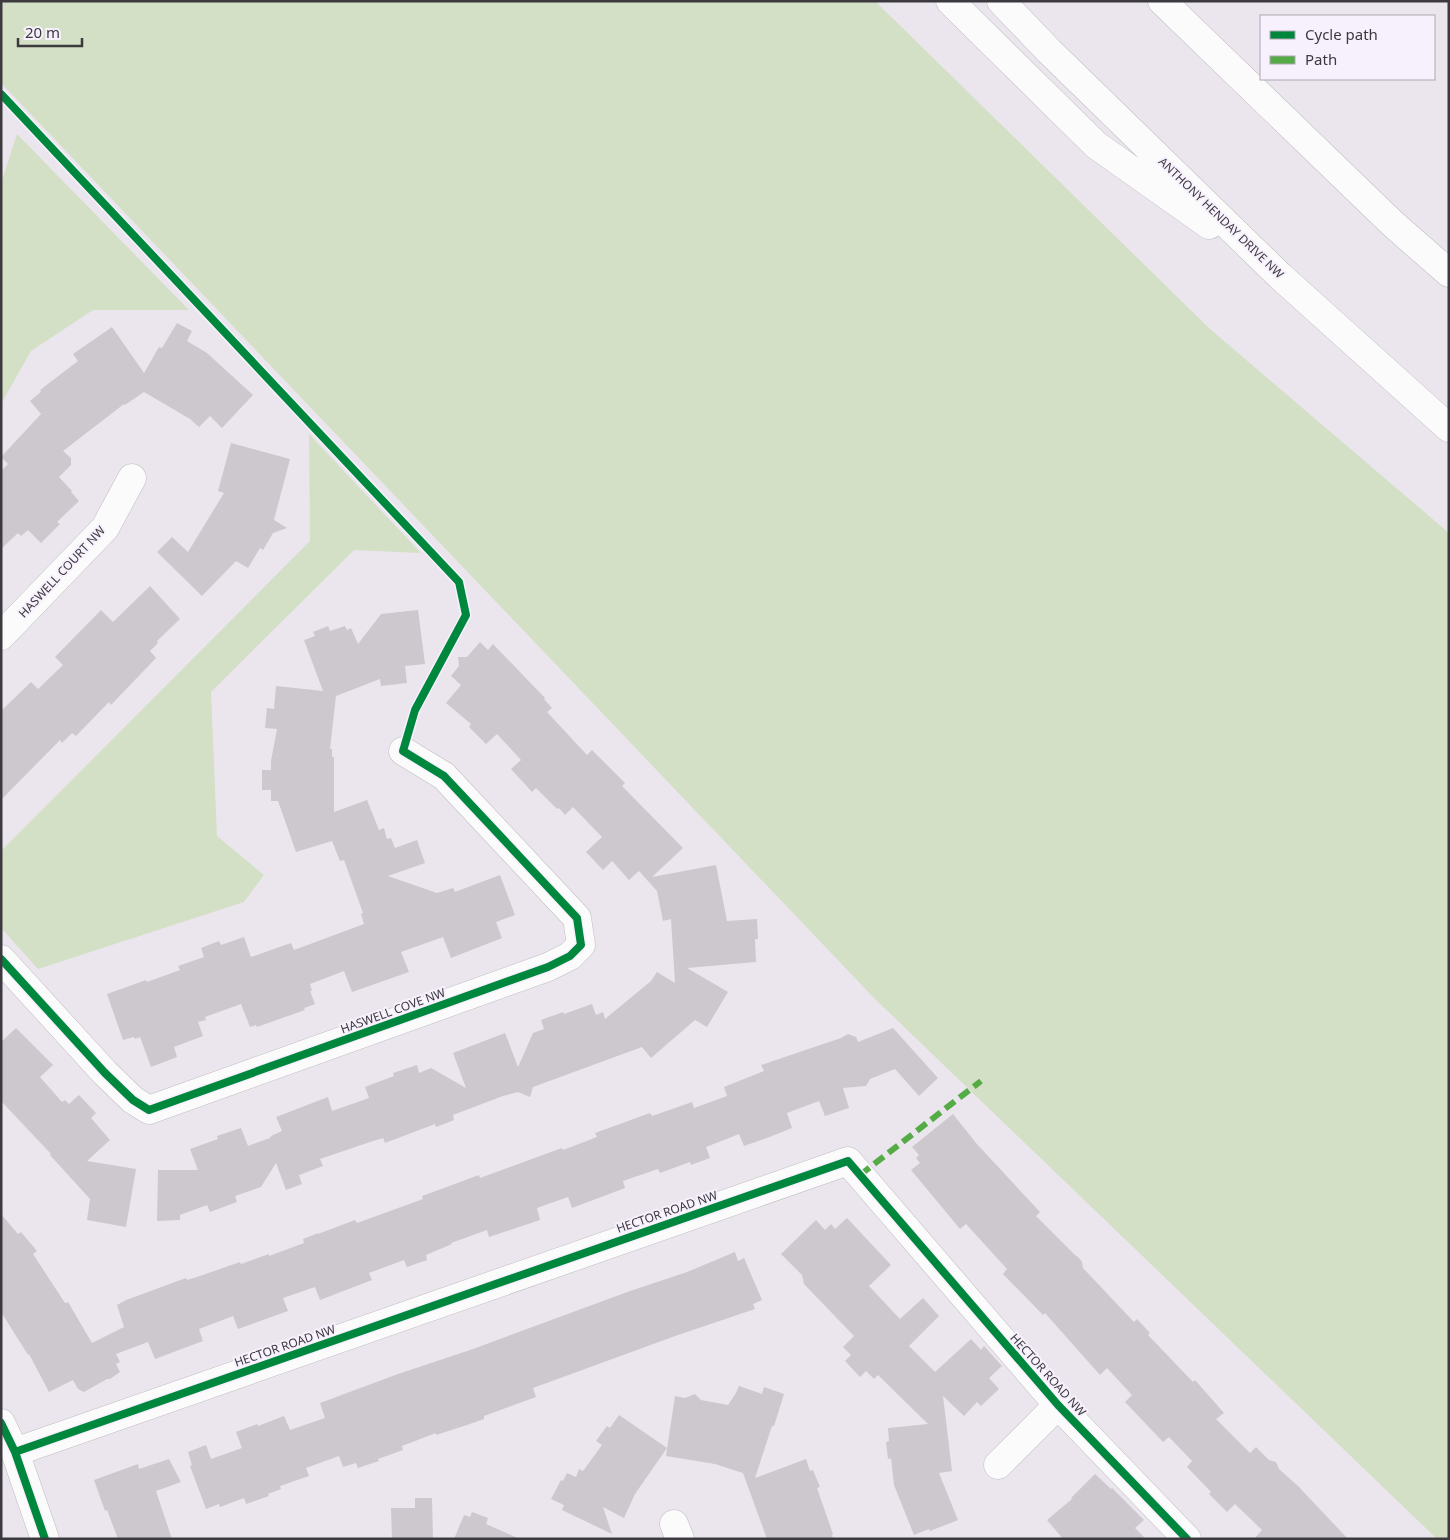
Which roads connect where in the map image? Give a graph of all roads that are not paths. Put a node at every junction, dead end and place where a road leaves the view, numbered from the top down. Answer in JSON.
{"nodes":[{"id":1,"x":950,"y":1,"type":"edge"},
{"id":2,"x":1001,"y":1,"type":"edge"},
{"id":3,"x":1166,"y":4,"type":"edge"},
{"id":4,"x":1449,"y":273,"type":"edge"},
{"id":5,"x":1280,"y":276,"type":"junction"},
{"id":6,"x":1449,"y":428,"type":"edge"},
{"id":7,"x":132,"y":478,"type":"dead end"},
{"id":8,"x":1,"y":636,"type":"edge"},
{"id":9,"x":403,"y":751,"type":"dead end"},
{"id":10,"x":2,"y":963,"type":"edge"},
{"id":11,"x":1058,"y":1405,"type":"junction"},
{"id":12,"x":1,"y":1423,"type":"edge"},
{"id":13,"x":15,"y":1452,"type":"junction"},
{"id":14,"x":998,"y":1465,"type":"dead end"},
{"id":15,"x":45,"y":1539,"type":"edge"},
{"id":16,"x":1187,"y":1539,"type":"edge"}],
"edges":[{"from":1,"to":5,"type":"main road"},
{"from":2,"to":5,"type":"main road","name":"ANTHONY HENDAY DRIVE NW"},
{"from":3,"to":4,"type":"main road"},
{"from":5,"to":6,"type":"main road","name":"ANTHONY HENDAY DRIVE NW"},
{"from":7,"to":8,"type":"main road","name":"HASWELL COURT NW"},
{"from":9,"to":10,"type":"main road","name":"HASWELL COVE NW"},
{"from":11,"to":13,"type":"main road","name":"HECTOR ROAD NW"},
{"from":11,"to":14,"type":"main road","name":"HECTOR ROAD NW"},
{"from":11,"to":16,"type":"main road","name":"HECTOR ROAD NW"},
{"from":12,"to":13,"type":"main road"},
{"from":13,"to":15,"type":"main road"}]}
